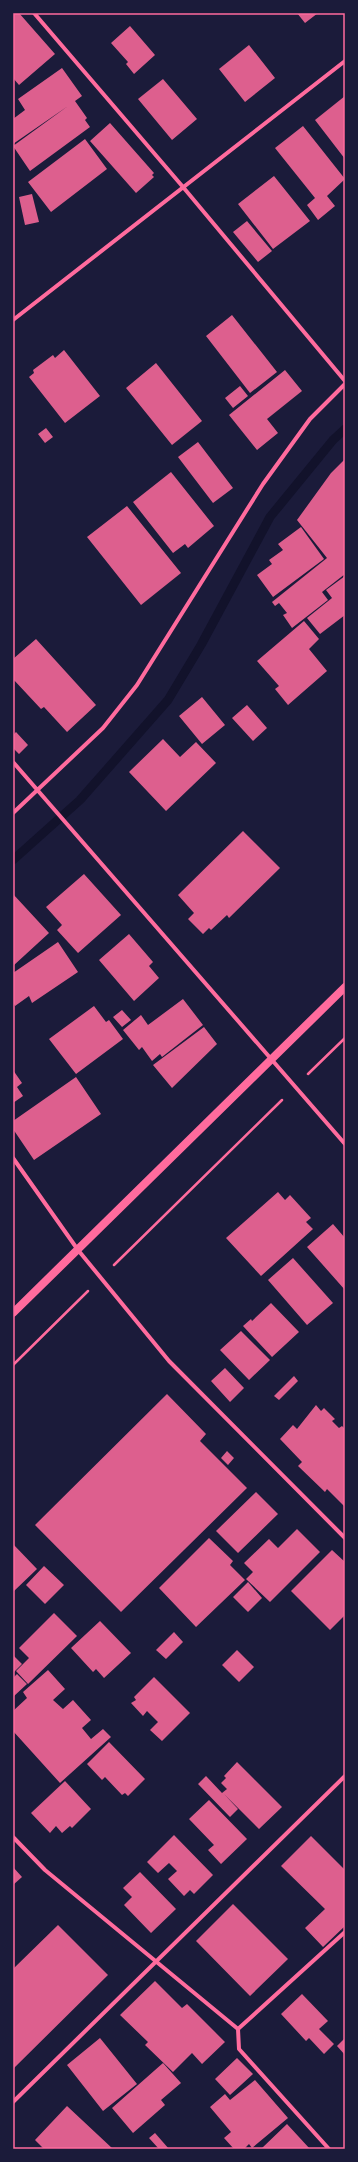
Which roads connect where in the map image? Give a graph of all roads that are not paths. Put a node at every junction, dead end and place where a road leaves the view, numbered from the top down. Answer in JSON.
{"nodes":[{"id":1,"x":34,"y":13,"type":"edge"},
{"id":2,"x":345,"y":61,"type":"edge"},
{"id":3,"x":183,"y":187,"type":"junction"},
{"id":4,"x":13,"y":320,"type":"edge"},
{"id":5,"x":345,"y":382,"type":"edge"},
{"id":6,"x":13,"y":762,"type":"edge"},
{"id":7,"x":37,"y":790,"type":"junction"},
{"id":8,"x":13,"y":813,"type":"edge"},
{"id":9,"x":345,"y":987,"type":"edge"},
{"id":10,"x":272,"y":1059,"type":"junction"},
{"id":11,"x":345,"y":1144,"type":"edge"},
{"id":12,"x":13,"y":1158,"type":"edge"},
{"id":13,"x":78,"y":1250,"type":"junction"},
{"id":14,"x":13,"y":1313,"type":"edge"},
{"id":15,"x":345,"y":1538,"type":"edge"},
{"id":16,"x":345,"y":1776,"type":"edge"},
{"id":17,"x":13,"y":1837,"type":"edge"},
{"id":18,"x":345,"y":1932,"type":"edge"},
{"id":19,"x":156,"y":1962,"type":"junction"},
{"id":20,"x":238,"y":2029,"type":"junction"},
{"id":21,"x":13,"y":2102,"type":"edge"},
{"id":22,"x":329,"y":2149,"type":"edge"}],
"edges":[{"from":1,"to":3,"type":"street"},
{"from":2,"to":3,"type":"street"},
{"from":3,"to":4,"type":"street"},
{"from":3,"to":5,"type":"street"},
{"from":5,"to":7,"type":"street"},
{"from":6,"to":7,"type":"street"},
{"from":7,"to":8,"type":"street"},
{"from":7,"to":10,"type":"street"},
{"from":9,"to":10,"type":"main road"},
{"from":10,"to":11,"type":"street"},
{"from":10,"to":13,"type":"main road"},
{"from":12,"to":13,"type":"street"},
{"from":13,"to":14,"type":"main road"},
{"from":13,"to":15,"type":"street"},
{"from":16,"to":19,"type":"street"},
{"from":17,"to":19,"type":"street"},
{"from":18,"to":20,"type":"street"},
{"from":19,"to":20,"type":"street"},
{"from":19,"to":21,"type":"street"},
{"from":20,"to":22,"type":"street"}]}
